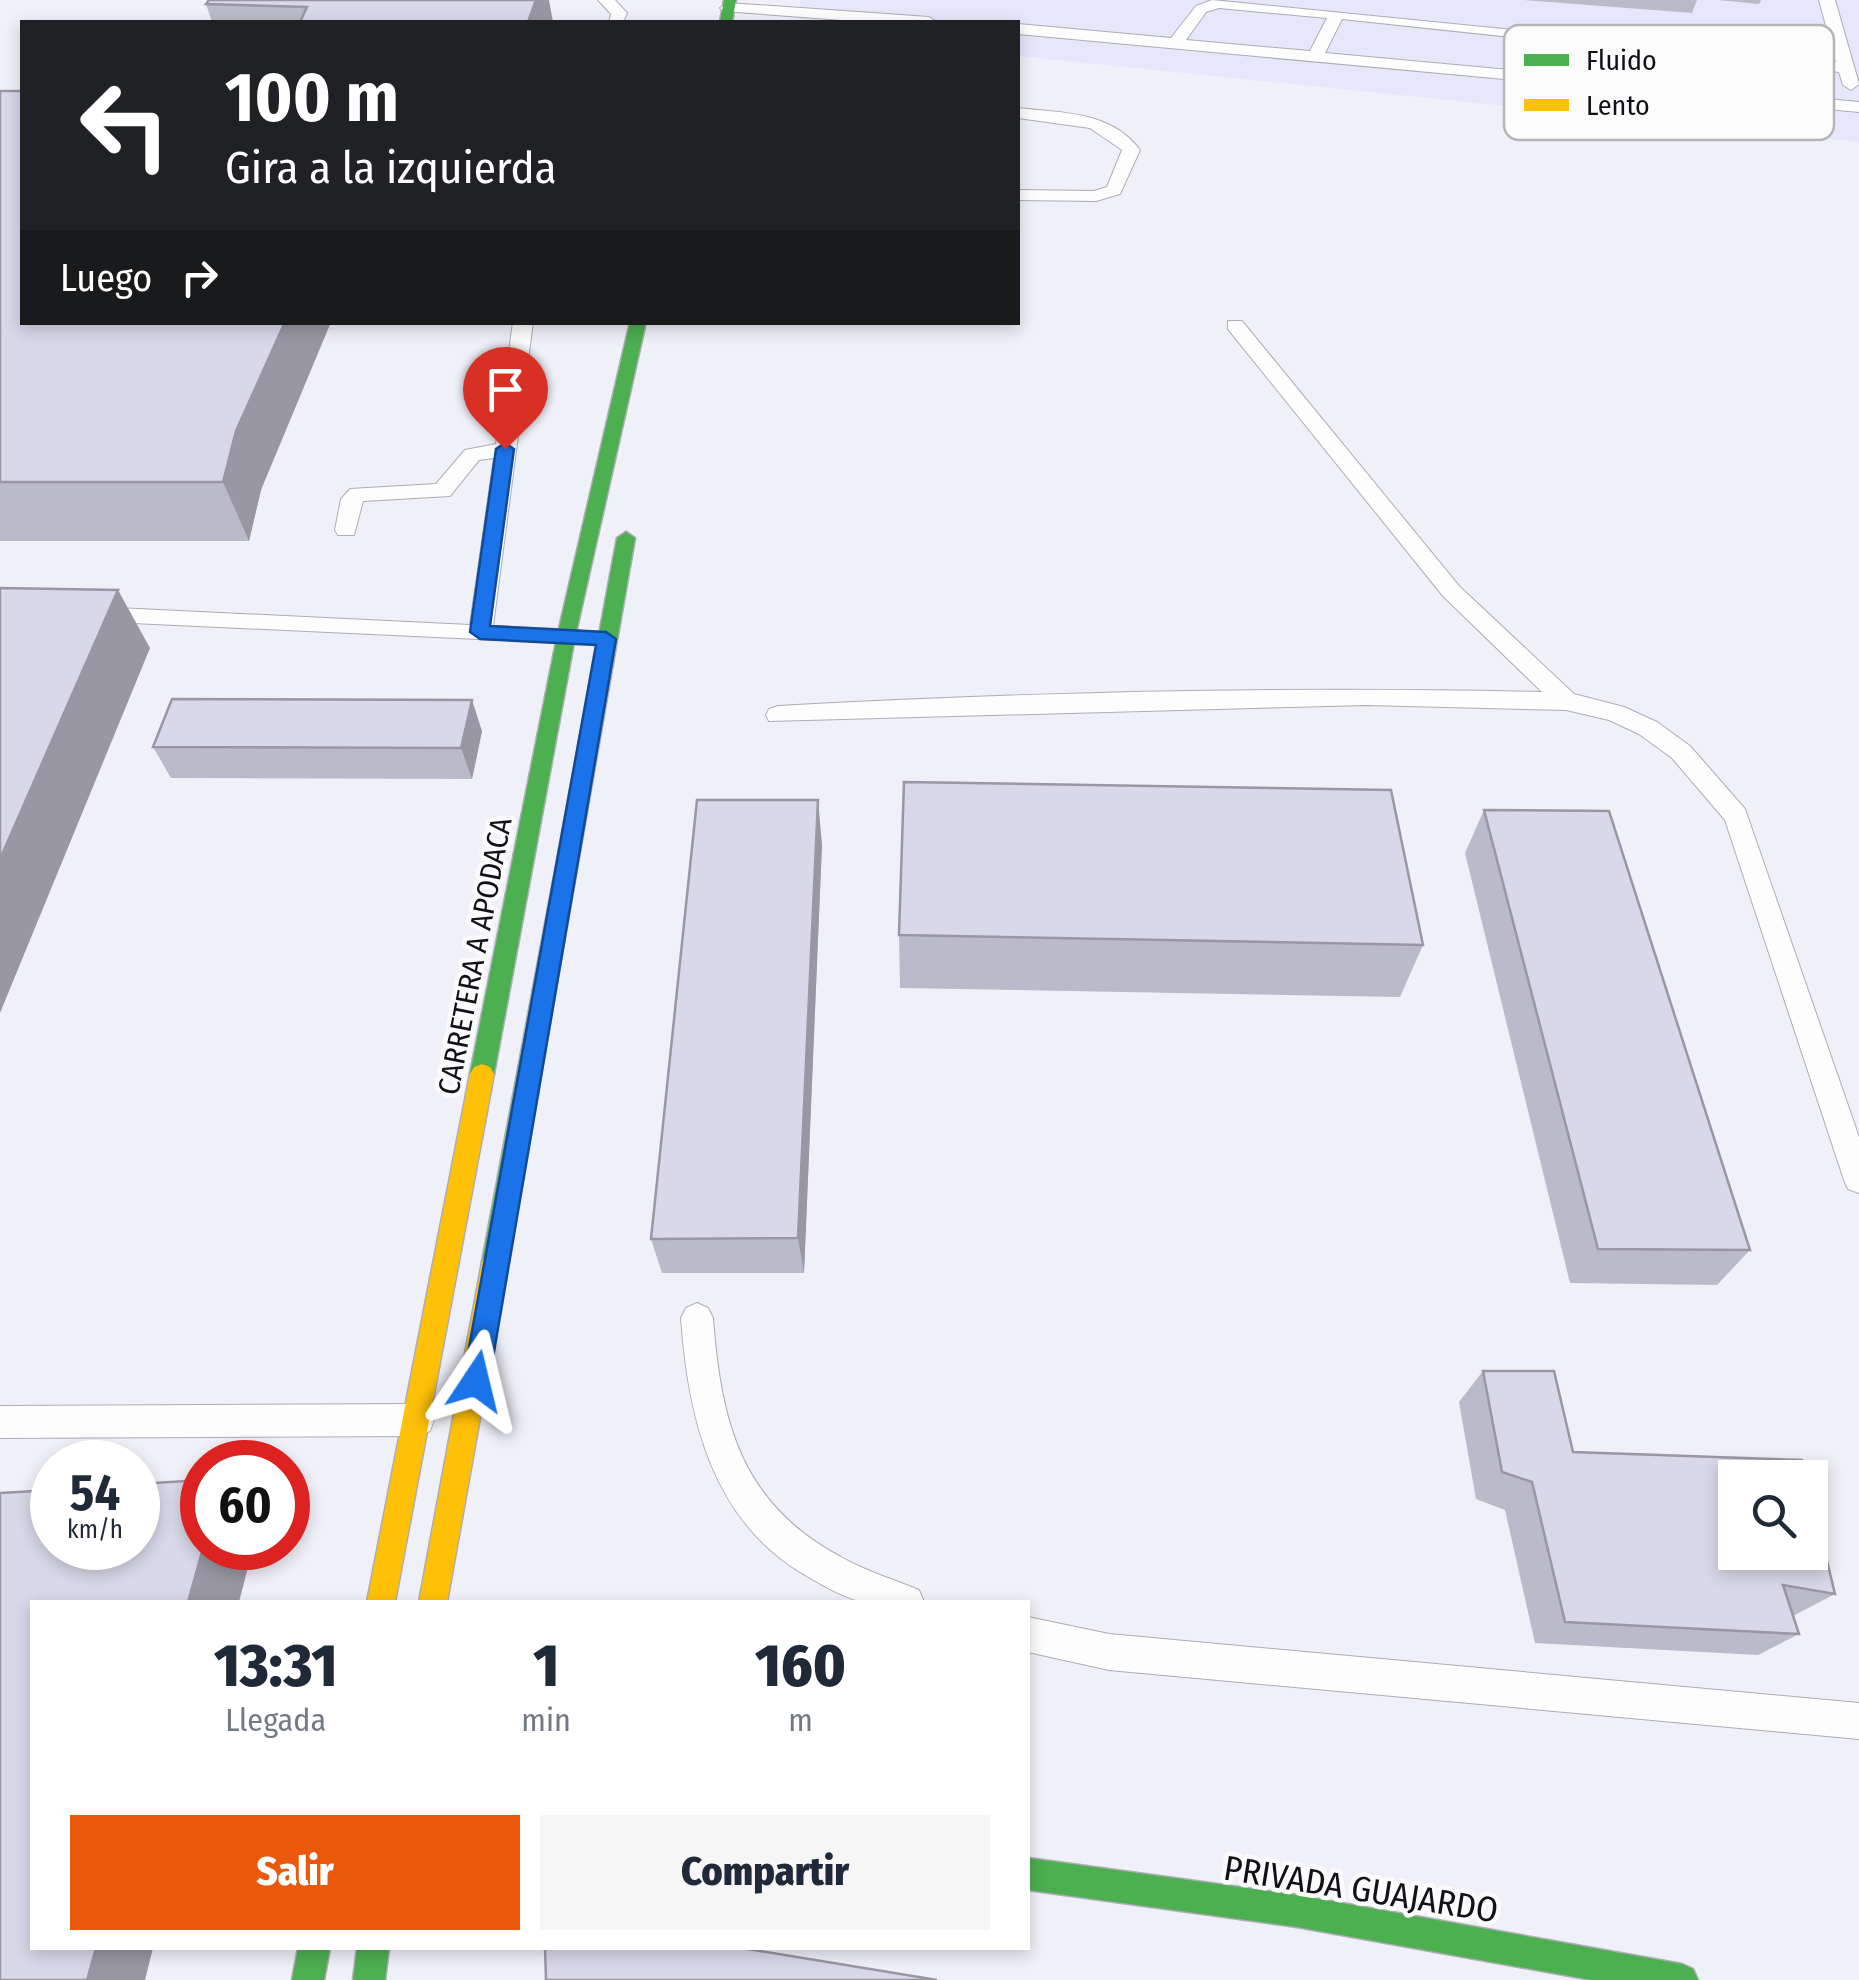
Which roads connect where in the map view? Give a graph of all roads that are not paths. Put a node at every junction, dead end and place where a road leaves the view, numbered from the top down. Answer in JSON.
{"nodes":[{"id":1,"x":606,"y":0,"type":"edge"},
{"id":2,"x":1827,"y":0,"type":"edge"},
{"id":3,"x":722,"y":8,"type":"edge"},
{"id":4,"x":844,"y":8,"type":"edge"},
{"id":5,"x":1337,"y":14,"type":"junction"},
{"id":6,"x":616,"y":20,"type":"edge"},
{"id":7,"x":916,"y":20,"type":"edge"},
{"id":8,"x":1020,"y":29,"type":"edge"},
{"id":9,"x":1176,"y":41,"type":"junction"},
{"id":10,"x":1447,"y":47,"type":"junction"},
{"id":11,"x":1504,"y":50,"type":"edge"},
{"id":12,"x":1504,"y":55,"type":"edge"},
{"id":13,"x":1315,"y":56,"type":"junction"},
{"id":14,"x":1834,"y":67,"type":"edge"},
{"id":15,"x":1847,"y":68,"type":"junction"},
{"id":16,"x":1858,"y":107,"type":"edge"},
{"id":17,"x":1020,"y":113,"type":"edge"},
{"id":18,"x":1020,"y":195,"type":"edge"},
{"id":19,"x":523,"y":325,"type":"edge"},
{"id":20,"x":637,"y":325,"type":"edge"},
{"id":21,"x":1235,"y":325,"type":"dead end"},
{"id":22,"x":505,"y":449,"type":"junction"},
{"id":23,"x":632,"y":509,"type":"dead end"},
{"id":24,"x":346,"y":530,"type":"dead end"},
{"id":25,"x":79,"y":614,"type":"edge"},
{"id":26,"x":480,"y":632,"type":"junction"},
{"id":27,"x":566,"y":637,"type":"junction"},
{"id":28,"x":606,"y":639,"type":"junction"},
{"id":29,"x":1566,"y":702,"type":"junction"},
{"id":30,"x":778,"y":715,"type":"dead end"},
{"id":31,"x":1859,"y":1180,"type":"edge"},
{"id":32,"x":697,"y":1318,"type":"dead end"},
{"id":33,"x":416,"y":1420,"type":"junction"},
{"id":34,"x":469,"y":1420,"type":"junction"},
{"id":35,"x":0,"y":1422,"type":"edge"},
{"id":36,"x":381,"y":1600,"type":"edge"},
{"id":37,"x":433,"y":1600,"type":"edge"},
{"id":38,"x":902,"y":1600,"type":"edge"},
{"id":39,"x":1030,"y":1635,"type":"edge"},
{"id":40,"x":1859,"y":1722,"type":"edge"},
{"id":41,"x":1030,"y":1874,"type":"edge"},
{"id":42,"x":314,"y":1950,"type":"edge"},
{"id":43,"x":373,"y":1950,"type":"edge"},
{"id":44,"x":308,"y":1980,"type":"edge"},
{"id":45,"x":368,"y":1980,"type":"edge"},
{"id":46,"x":1682,"y":1980,"type":"edge"}],
"edges":[{"from":1,"to":6,"type":"lane"},
{"from":2,"to":15,"type":"lane"},
{"from":3,"to":4,"type":"lane"},
{"from":4,"to":7,"type":"lane"},
{"from":5,"to":9,"type":"lane"},
{"from":5,"to":10,"type":"lane"},
{"from":5,"to":13,"type":"lane"},
{"from":8,"to":9,"type":"lane"},
{"from":9,"to":13,"type":"lane"},
{"from":10,"to":11,"type":"lane"},
{"from":10,"to":12,"type":"lane"},
{"from":10,"to":13,"type":"lane"},
{"from":14,"to":15,"type":"lane"},
{"from":15,"to":16,"type":"lane"},
{"from":17,"to":18,"type":"lane"},
{"from":19,"to":22,"type":"lane"},
{"from":20,"to":27,"type":"main road","name":"CARRETERA A APODACA"},
{"from":21,"to":29,"type":"lane"},
{"from":22,"to":24,"type":"lane"},
{"from":22,"to":26,"type":"lane"},
{"from":23,"to":28,"type":"main road"},
{"from":25,"to":26,"type":"lane"},
{"from":26,"to":27,"type":"lane"},
{"from":27,"to":28,"type":"lane"},
{"from":27,"to":33,"type":"main road","name":"CARRETERA A APODACA"},
{"from":28,"to":34,"type":"main road"},
{"from":29,"to":30,"type":"lane"},
{"from":29,"to":31,"type":"lane"},
{"from":32,"to":38,"type":"lane"},
{"from":33,"to":34,"type":"lane"},
{"from":33,"to":35,"type":"lane"},
{"from":33,"to":36,"type":"main road","name":"CARRETERA A APODACA"},
{"from":34,"to":37,"type":"main road"},
{"from":39,"to":40,"type":"lane"},
{"from":41,"to":46,"type":"main road","name":"PRIVADA GUAJARDO"},
{"from":42,"to":44,"type":"main road"},
{"from":43,"to":45,"type":"main road"}]}
